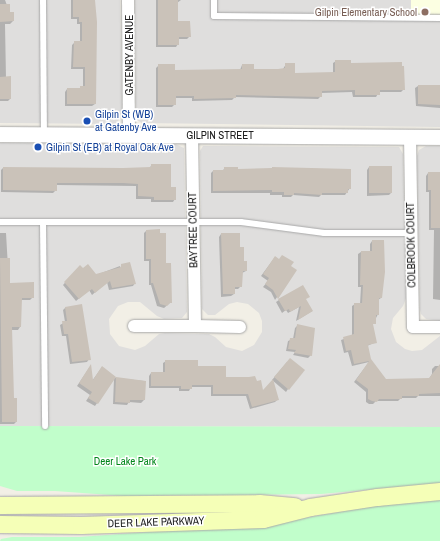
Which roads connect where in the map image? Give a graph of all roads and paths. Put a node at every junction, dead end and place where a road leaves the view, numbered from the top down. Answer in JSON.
{"nodes":[{"id":1,"x":43,"y":0,"type":"edge"},
{"id":2,"x":128,"y":0,"type":"edge"},
{"id":3,"x":214,"y":0,"type":"edge"},
{"id":4,"x":440,"y":18,"type":"edge"},
{"id":5,"x":0,"y":134,"type":"edge"},
{"id":6,"x":44,"y":134,"type":"junction"},
{"id":7,"x":129,"y":134,"type":"junction"},
{"id":8,"x":192,"y":134,"type":"junction"},
{"id":9,"x":410,"y":136,"type":"junction"},
{"id":10,"x":440,"y":136,"type":"edge"},
{"id":11,"x":194,"y":221,"type":"junction"},
{"id":12,"x":0,"y":222,"type":"edge"},
{"id":13,"x":43,"y":222,"type":"junction"},
{"id":14,"x":411,"y":233,"type":"junction"},
{"id":15,"x":134,"y":326,"type":"dead end"},
{"id":16,"x":195,"y":326,"type":"junction"},
{"id":17,"x":240,"y":327,"type":"dead end"},
{"id":18,"x":440,"y":327,"type":"edge"},
{"id":19,"x":45,"y":426,"type":"dead end"},
{"id":20,"x":440,"y":491,"type":"edge"},
{"id":21,"x":4,"y":502,"type":"edge"},
{"id":22,"x":310,"y":508,"type":"junction"},
{"id":23,"x":2,"y":526,"type":"edge"}],
"edges":[{"from":1,"to":6,"type":"lane"},
{"from":2,"to":7,"type":"street","name":"GATENBY AVENUE"},
{"from":3,"to":4,"type":"lane"},
{"from":5,"to":6,"type":"street","name":"GILPIN STREET"},
{"from":6,"to":7,"type":"street","name":"GILPIN STREET"},
{"from":7,"to":8,"type":"street","name":"GILPIN STREET"},
{"from":8,"to":9,"type":"street","name":"GILPIN STREET"},
{"from":8,"to":11,"type":"street","name":"BAYTREE COURT"},
{"from":9,"to":10,"type":"street","name":"GILPIN STREET"},
{"from":9,"to":14,"type":"street","name":"COLBROOK COURT"},
{"from":11,"to":13,"type":"lane"},
{"from":11,"to":14,"type":"lane"},
{"from":11,"to":16,"type":"street","name":"BAYTREE COURT"},
{"from":12,"to":13,"type":"lane"},
{"from":13,"to":19,"type":"lane"},
{"from":14,"to":18,"type":"street","name":"COLBROOK COURT"},
{"from":15,"to":16,"type":"street"},
{"from":16,"to":17,"type":"street"},
{"from":20,"to":22,"type":"main road","name":"DEER LAKE PARKWAY"},
{"from":21,"to":22,"type":"main road","name":"DEER LAKE PARKWAY"},
{"from":22,"to":23,"type":"main road","name":"DEER LAKE PARKWAY"}]}
